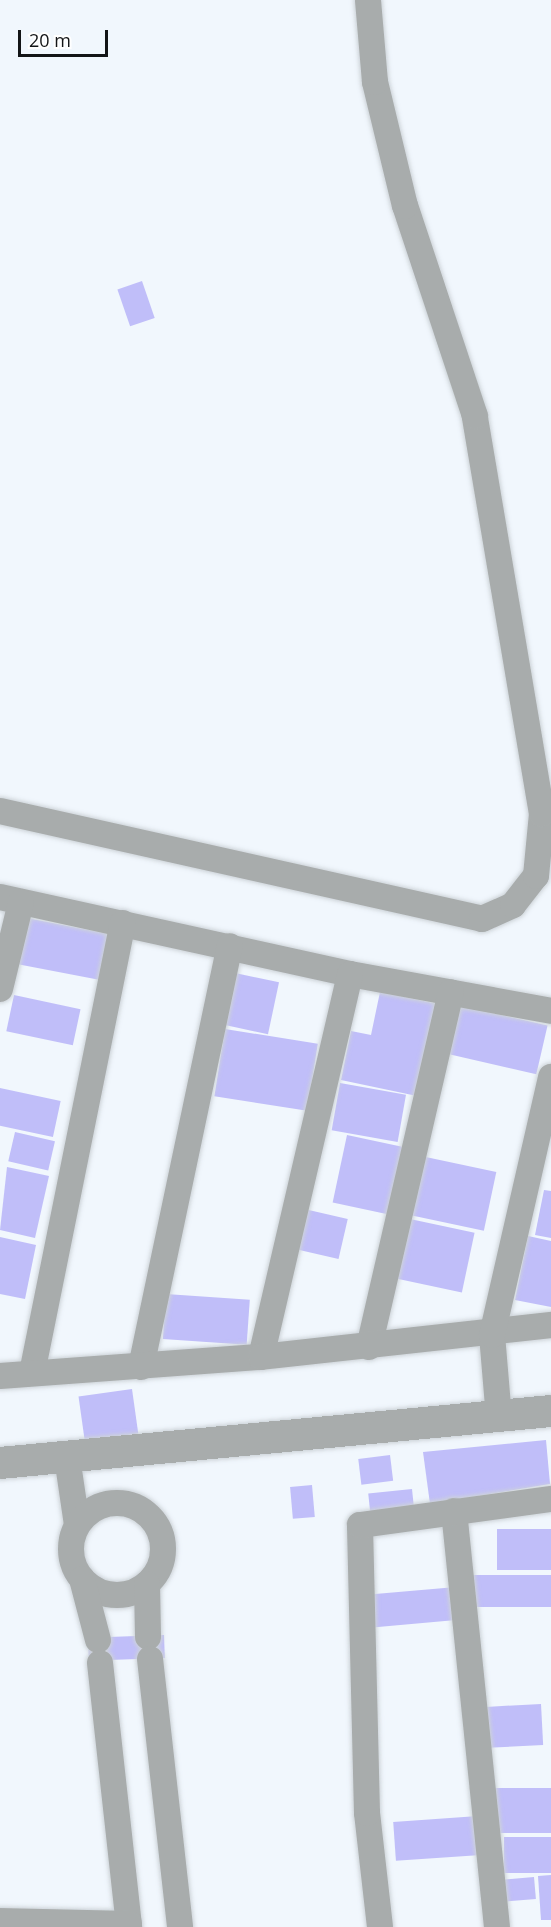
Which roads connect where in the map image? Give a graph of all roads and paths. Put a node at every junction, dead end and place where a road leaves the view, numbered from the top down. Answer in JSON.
{"nodes":[{"id":1,"x":368,"y":0,"type":"edge"},
{"id":2,"x":0,"y":811,"type":"edge"},
{"id":3,"x":10,"y":900,"type":"edge"},
{"id":4,"x":123,"y":923,"type":"junction"},
{"id":5,"x":230,"y":946,"type":"junction"},
{"id":6,"x":350,"y":974,"type":"junction"},
{"id":7,"x":0,"y":989,"type":"edge"},
{"id":8,"x":451,"y":992,"type":"junction"},
{"id":9,"x":551,"y":1011,"type":"edge"},
{"id":10,"x":551,"y":1077,"type":"edge"},
{"id":11,"x":551,"y":1325,"type":"edge"},
{"id":12,"x":492,"y":1335,"type":"junction"},
{"id":13,"x":369,"y":1347,"type":"junction"},
{"id":14,"x":261,"y":1357,"type":"junction"},
{"id":15,"x":141,"y":1366,"type":"junction"},
{"id":16,"x":32,"y":1373,"type":"junction"},
{"id":17,"x":0,"y":1376,"type":"edge"},
{"id":18,"x":551,"y":1412,"type":"edge"},
{"id":19,"x":499,"y":1418,"type":"junction"},
{"id":20,"x":67,"y":1457,"type":"junction"},
{"id":21,"x":0,"y":1463,"type":"edge"},
{"id":22,"x":551,"y":1499,"type":"edge"},
{"id":23,"x":454,"y":1511,"type":"junction"},
{"id":24,"x":77,"y":1525,"type":"junction"},
{"id":25,"x":82,"y":1579,"type":"junction"},
{"id":26,"x":147,"y":1584,"type":"junction"},
{"id":27,"x":0,"y":1921,"type":"edge"},
{"id":28,"x":129,"y":1926,"type":"edge"},
{"id":29,"x":180,"y":1927,"type":"edge"},
{"id":30,"x":380,"y":1927,"type":"edge"},
{"id":31,"x":497,"y":1927,"type":"edge"}],
"edges":[{"from":1,"to":2,"type":"street"},
{"from":3,"to":4,"type":"street"},
{"from":3,"to":7,"type":"street"},
{"from":4,"to":5,"type":"street"},
{"from":4,"to":16,"type":"street"},
{"from":5,"to":6,"type":"street"},
{"from":5,"to":15,"type":"street"},
{"from":6,"to":8,"type":"street"},
{"from":6,"to":14,"type":"street"},
{"from":8,"to":9,"type":"street"},
{"from":8,"to":13,"type":"street"},
{"from":10,"to":12,"type":"street"},
{"from":11,"to":12,"type":"street"},
{"from":12,"to":13,"type":"street"},
{"from":12,"to":19,"type":"street"},
{"from":13,"to":14,"type":"street"},
{"from":14,"to":15,"type":"street"},
{"from":15,"to":16,"type":"street"},
{"from":16,"to":17,"type":"street"},
{"from":18,"to":19,"type":"street"},
{"from":19,"to":20,"type":"street"},
{"from":20,"to":21,"type":"street"},
{"from":20,"to":24,"type":"street"},
{"from":22,"to":23,"type":"street"},
{"from":23,"to":30,"type":"street"},
{"from":23,"to":31,"type":"street"},
{"from":24,"to":25,"type":"street"},
{"from":24,"to":26,"type":"street"},
{"from":25,"to":26,"type":"street"},
{"from":25,"to":28,"type":"street"},
{"from":26,"to":29,"type":"street"},
{"from":27,"to":28,"type":"street"}]}
